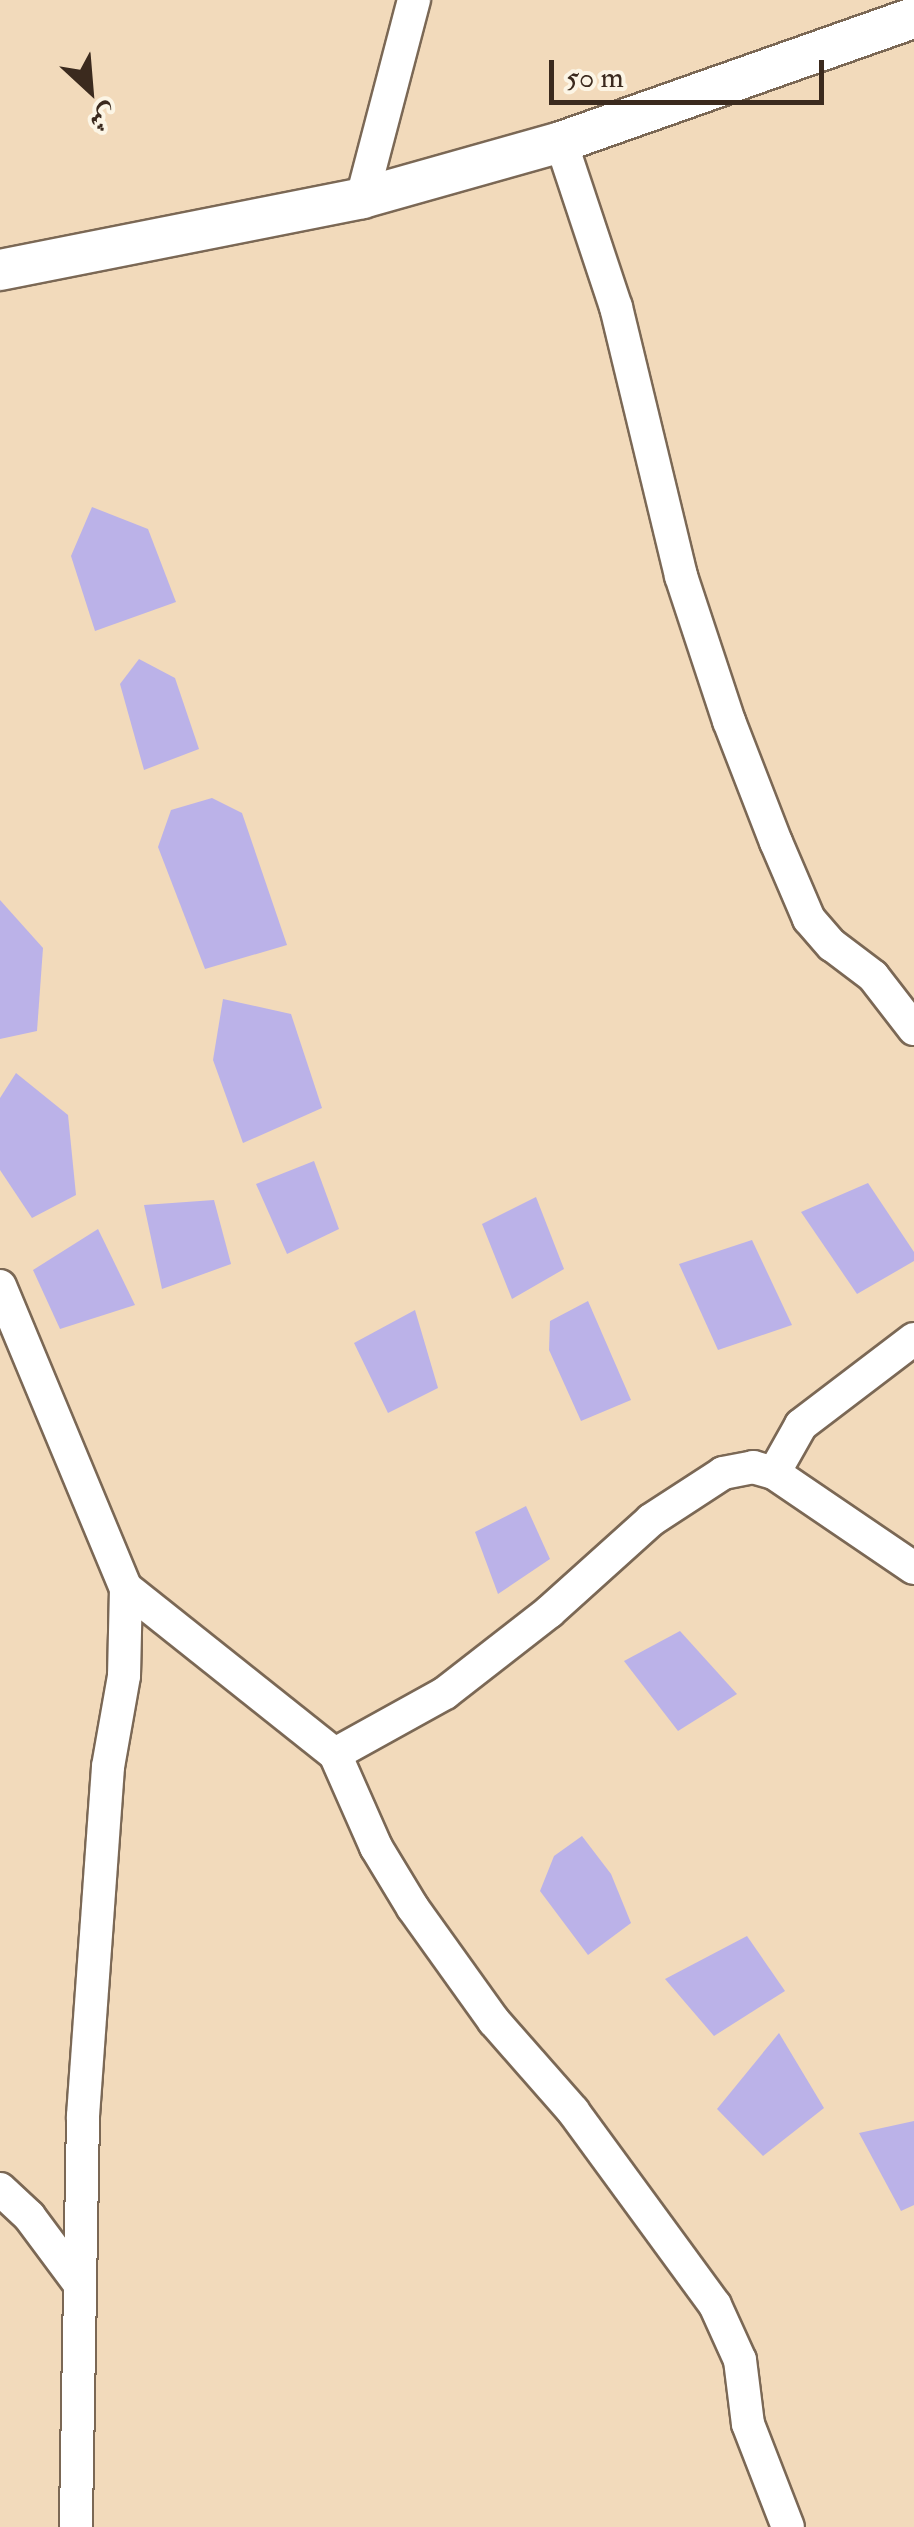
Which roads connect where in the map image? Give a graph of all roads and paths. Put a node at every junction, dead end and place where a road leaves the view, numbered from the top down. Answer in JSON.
{"nodes":[{"id":1,"x":414,"y":0,"type":"edge"},
{"id":2,"x":914,"y":18,"type":"edge"},
{"id":3,"x":561,"y":142,"type":"junction"},
{"id":4,"x":362,"y":198,"type":"junction"},
{"id":5,"x":0,"y":270,"type":"edge"},
{"id":6,"x":914,"y":1029,"type":"edge"},
{"id":7,"x":0,"y":1286,"type":"edge"},
{"id":8,"x":914,"y":1340,"type":"edge"},
{"id":9,"x":774,"y":1472,"type":"junction"},
{"id":10,"x":914,"y":1568,"type":"edge"},
{"id":11,"x":126,"y":1588,"type":"junction"},
{"id":12,"x":334,"y":1754,"type":"junction"},
{"id":13,"x":0,"y":2189,"type":"edge"},
{"id":14,"x":78,"y":2282,"type":"junction"},
{"id":15,"x":76,"y":2527,"type":"edge"},
{"id":16,"x":788,"y":2527,"type":"edge"}],
"edges":[{"from":1,"to":4,"type":"street"},
{"from":2,"to":3,"type":"street"},
{"from":3,"to":4,"type":"street"},
{"from":3,"to":6,"type":"street"},
{"from":4,"to":5,"type":"street"},
{"from":7,"to":11,"type":"street"},
{"from":8,"to":9,"type":"street"},
{"from":9,"to":10,"type":"street"},
{"from":9,"to":12,"type":"street"},
{"from":11,"to":12,"type":"street"},
{"from":11,"to":14,"type":"street"},
{"from":12,"to":16,"type":"street"},
{"from":13,"to":14,"type":"street"},
{"from":14,"to":15,"type":"street"}]}
